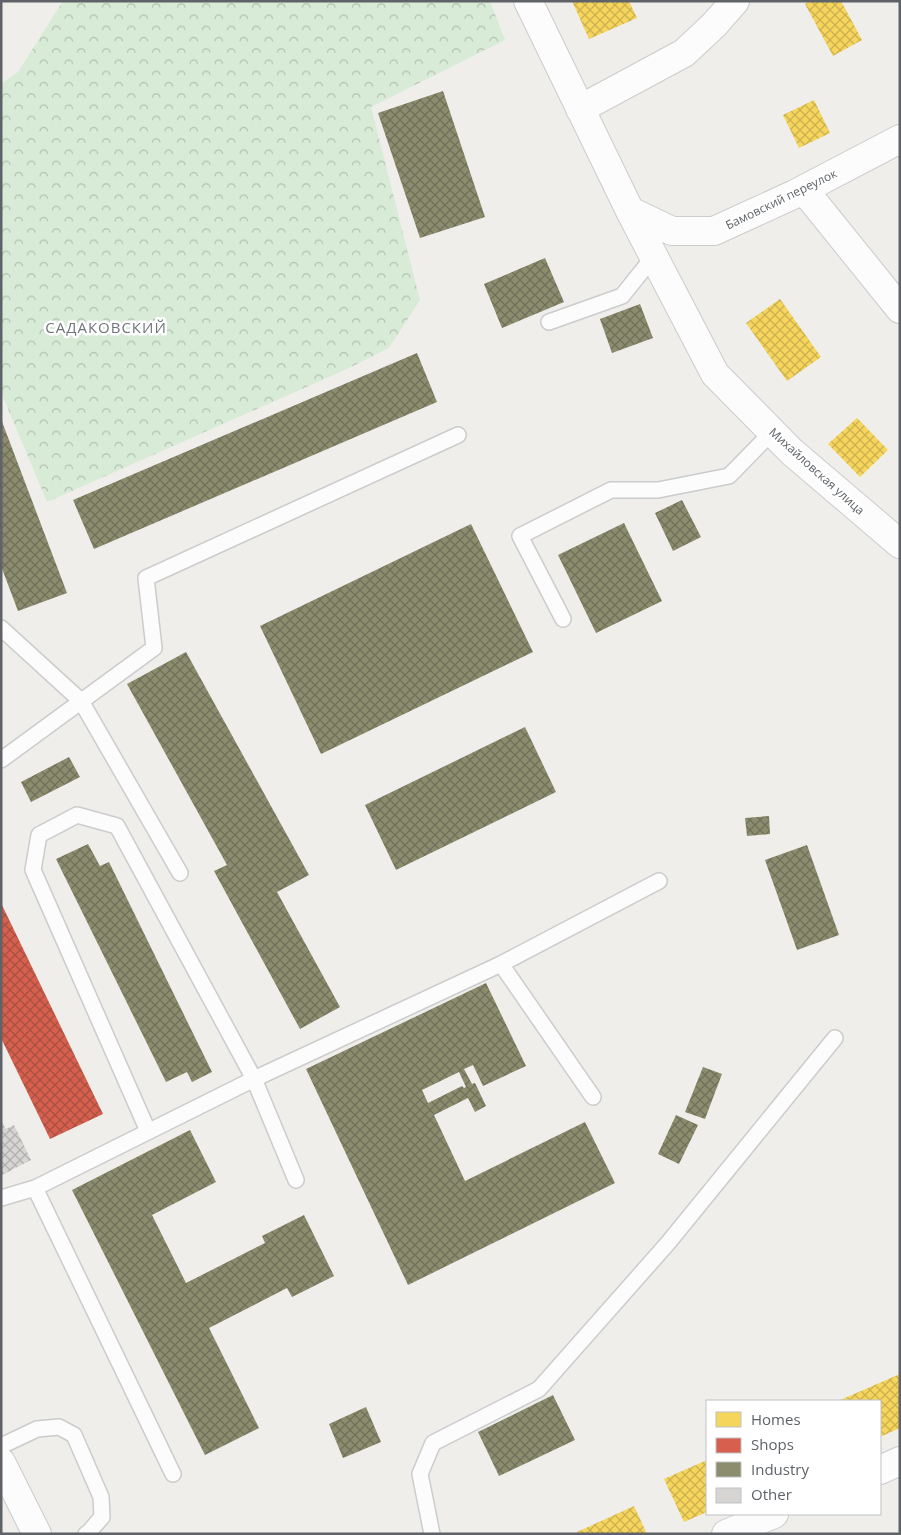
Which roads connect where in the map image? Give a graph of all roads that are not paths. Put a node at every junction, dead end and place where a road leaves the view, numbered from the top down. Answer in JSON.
{"nodes":[{"id":1,"x":528,"y":1,"type":"edge"},
{"id":2,"x":735,"y":1,"type":"edge"},
{"id":3,"x":580,"y":109,"type":"junction"},
{"id":4,"x":900,"y":139,"type":"edge"},
{"id":5,"x":804,"y":190,"type":"junction"},
{"id":6,"x":630,"y":211,"type":"junction"},
{"id":7,"x":654,"y":256,"type":"junction"},
{"id":8,"x":900,"y":309,"type":"edge"},
{"id":9,"x":549,"y":322,"type":"dead end"},
{"id":10,"x":772,"y":432,"type":"junction"},
{"id":11,"x":458,"y":435,"type":"dead end"},
{"id":12,"x":900,"y":544,"type":"edge"},
{"id":13,"x":562,"y":619,"type":"dead end"},
{"id":14,"x":1,"y":628,"type":"edge"},
{"id":15,"x":81,"y":701,"type":"junction"},
{"id":16,"x":1,"y":760,"type":"edge"},
{"id":17,"x":180,"y":873,"type":"dead end"},
{"id":18,"x":659,"y":881,"type":"dead end"},
{"id":19,"x":501,"y":964,"type":"junction"},
{"id":20,"x":835,"y":1038,"type":"dead end"},
{"id":21,"x":254,"y":1079,"type":"junction"},
{"id":22,"x":593,"y":1097,"type":"dead end"},
{"id":23,"x":148,"y":1131,"type":"junction"},
{"id":24,"x":296,"y":1180,"type":"dead end"},
{"id":25,"x":35,"y":1188,"type":"junction"},
{"id":26,"x":1,"y":1198,"type":"edge"},
{"id":27,"x":1,"y":1446,"type":"edge"},
{"id":28,"x":900,"y":1461,"type":"edge"},
{"id":29,"x":1,"y":1462,"type":"edge"},
{"id":30,"x":881,"y":1470,"type":"edge"},
{"id":31,"x":173,"y":1474,"type":"dead end"},
{"id":32,"x":772,"y":1515,"type":"edge"},
{"id":33,"x":37,"y":1534,"type":"edge"},
{"id":34,"x":86,"y":1534,"type":"edge"},
{"id":35,"x":432,"y":1534,"type":"edge"},
{"id":36,"x":726,"y":1534,"type":"edge"}],
"edges":[{"from":1,"to":3,"type":"street"},
{"from":2,"to":3,"type":"street"},
{"from":3,"to":6,"type":"street"},
{"from":4,"to":5,"type":"street","name":"Бамовский переулок"},
{"from":5,"to":6,"type":"street","name":"Бамовский переулок"},
{"from":5,"to":8,"type":"street"},
{"from":6,"to":7,"type":"street"},
{"from":7,"to":9,"type":"lane"},
{"from":7,"to":10,"type":"street","name":"Михайловская улица"},
{"from":10,"to":12,"type":"street","name":"Михайловская улица"},
{"from":10,"to":13,"type":"lane"},
{"from":11,"to":15,"type":"lane"},
{"from":14,"to":15,"type":"lane"},
{"from":15,"to":16,"type":"lane"},
{"from":15,"to":17,"type":"lane"},
{"from":18,"to":19,"type":"lane"},
{"from":19,"to":21,"type":"lane"},
{"from":19,"to":22,"type":"lane"},
{"from":20,"to":35,"type":"lane"},
{"from":21,"to":23,"type":"lane"},
{"from":21,"to":23,"type":"lane"},
{"from":21,"to":24,"type":"lane"},
{"from":23,"to":25,"type":"lane"},
{"from":25,"to":26,"type":"lane"},
{"from":25,"to":31,"type":"lane"},
{"from":27,"to":34,"type":"lane"},
{"from":28,"to":30,"type":"street"},
{"from":29,"to":33,"type":"street"},
{"from":32,"to":36,"type":"street"}]}
